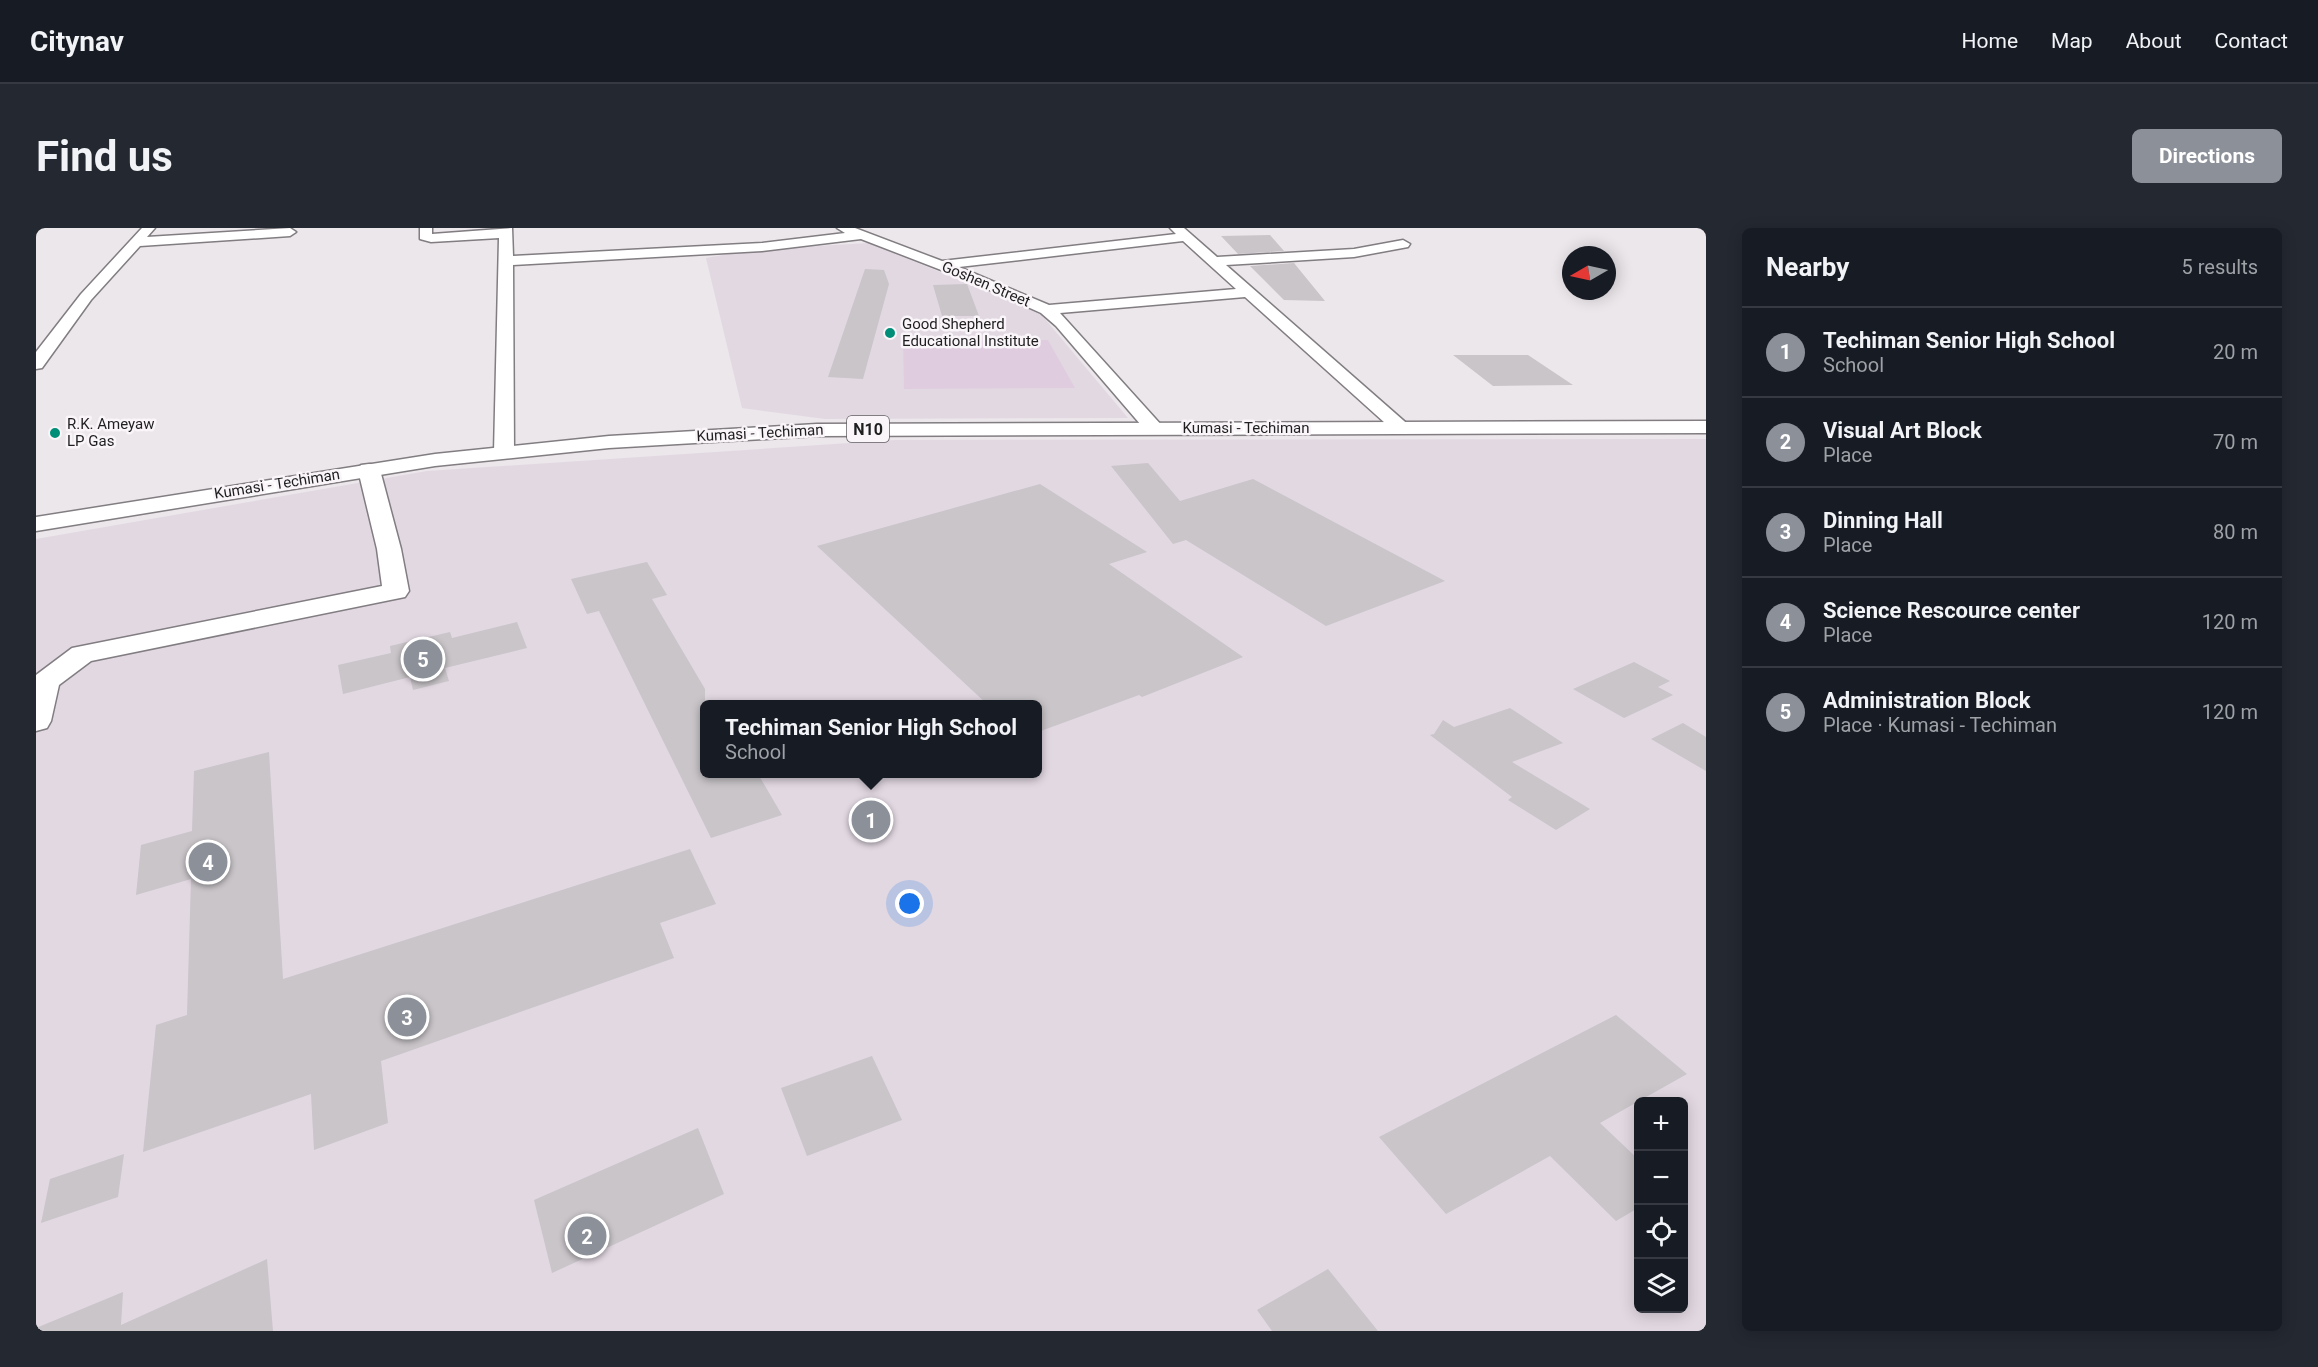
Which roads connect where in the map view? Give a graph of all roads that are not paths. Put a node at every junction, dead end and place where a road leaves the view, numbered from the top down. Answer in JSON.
{"nodes":[{"id":1,"x":149,"y":228,"type":"edge"},
{"id":2,"x":426,"y":228,"type":"edge"},
{"id":3,"x":853,"y":230,"type":"edge"},
{"id":4,"x":505,"y":231,"type":"edge"},
{"id":5,"x":290,"y":232,"type":"dead end"},
{"id":6,"x":1181,"y":232,"type":"edge"},
{"id":7,"x":137,"y":242,"type":"junction"},
{"id":8,"x":1403,"y":244,"type":"dead end"},
{"id":9,"x":505,"y":261,"type":"junction"},
{"id":10,"x":1215,"y":261,"type":"junction"},
{"id":11,"x":941,"y":265,"type":"junction"},
{"id":12,"x":1251,"y":292,"type":"junction"},
{"id":13,"x":1047,"y":310,"type":"junction"},
{"id":14,"x":36,"y":364,"type":"edge"},
{"id":15,"x":1706,"y":427,"type":"edge"},
{"id":16,"x":1154,"y":428,"type":"junction"},
{"id":17,"x":1402,"y":428,"type":"junction"},
{"id":18,"x":504,"y":452,"type":"junction"},
{"id":19,"x":369,"y":470,"type":"junction"},
{"id":20,"x":36,"y":524,"type":"edge"},
{"id":21,"x":36,"y":721,"type":"edge"}],
"edges":[{"from":1,"to":7,"type":"main road"},
{"from":2,"to":4,"type":"main road"},
{"from":3,"to":9,"type":"main road"},
{"from":3,"to":11,"type":"main road","name":"Goshen Street"},
{"from":4,"to":9,"type":"main road"},
{"from":5,"to":7,"type":"main road"},
{"from":6,"to":10,"type":"main road"},
{"from":6,"to":11,"type":"main road"},
{"from":7,"to":14,"type":"main road"},
{"from":8,"to":10,"type":"main road"},
{"from":9,"to":18,"type":"main road"},
{"from":10,"to":12,"type":"main road"},
{"from":11,"to":13,"type":"main road","name":"Goshen Street"},
{"from":12,"to":13,"type":"main road"},
{"from":12,"to":17,"type":"main road"},
{"from":13,"to":16,"type":"main road","name":"Goshen Street"},
{"from":15,"to":17,"type":"main road","name":"Kumasi - Techiman","number":"N10"},
{"from":16,"to":17,"type":"main road","name":"Kumasi - Techiman","number":"N10"},
{"from":16,"to":18,"type":"main road","name":"Kumasi - Techiman","number":"N10"},
{"from":18,"to":19,"type":"main road","name":"Kumasi - Techiman","number":"N10"},
{"from":19,"to":20,"type":"main road","name":"Kumasi - Techiman","number":"N10"},
{"from":19,"to":21,"type":"main road"}]}
